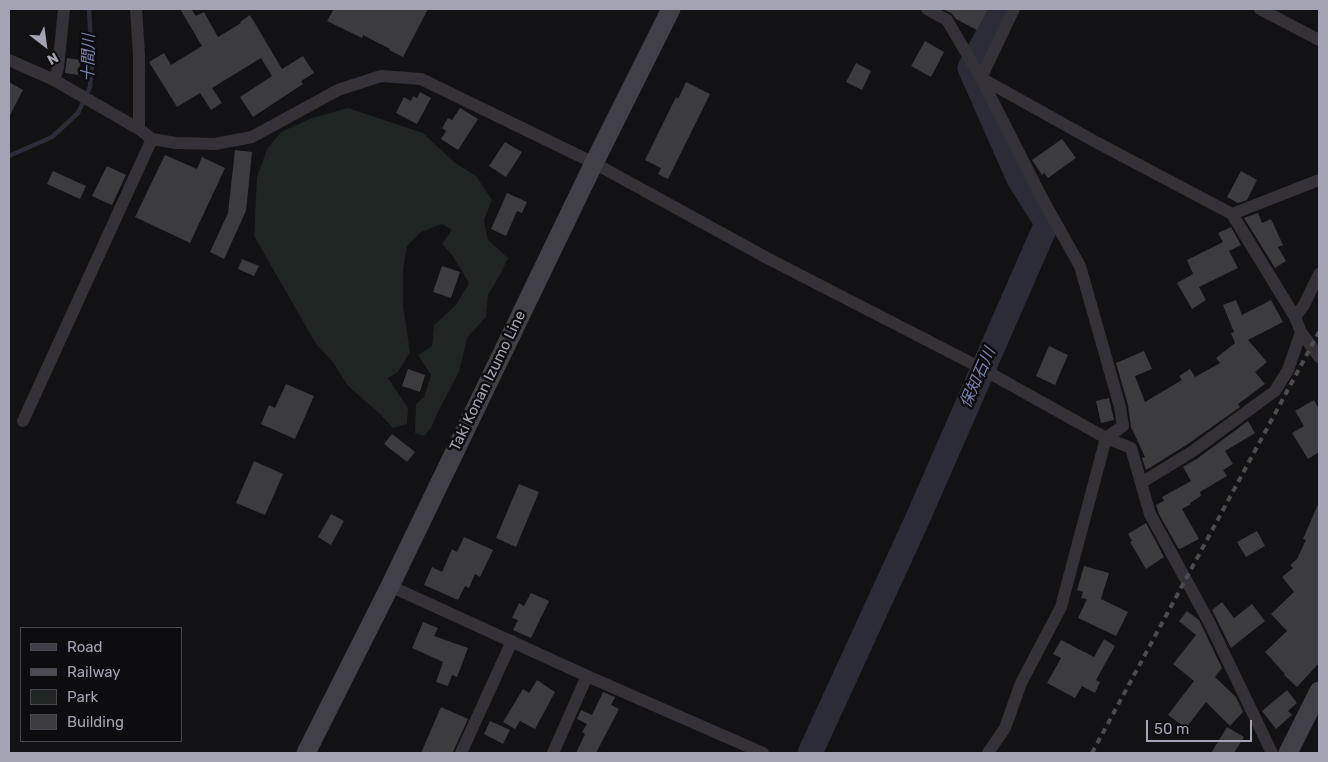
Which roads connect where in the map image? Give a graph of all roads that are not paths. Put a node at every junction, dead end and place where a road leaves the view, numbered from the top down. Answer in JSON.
{"nodes":[{"id":1,"x":64,"y":9,"type":"edge"},
{"id":2,"x":136,"y":9,"type":"edge"},
{"id":3,"x":672,"y":9,"type":"edge"},
{"id":4,"x":927,"y":9,"type":"edge"},
{"id":5,"x":1014,"y":9,"type":"edge"},
{"id":6,"x":1260,"y":9,"type":"edge"},
{"id":7,"x":1319,"y":40,"type":"edge"},
{"id":8,"x":9,"y":60,"type":"edge"},
{"id":9,"x":981,"y":78,"type":"junction"},
{"id":10,"x":54,"y":80,"type":"junction"},
{"id":11,"x":139,"y":129,"type":"junction"},
{"id":12,"x":152,"y":139,"type":"junction"},
{"id":13,"x":594,"y":163,"type":"junction"},
{"id":14,"x":1319,"y":180,"type":"edge"},
{"id":15,"x":1232,"y":214,"type":"junction"},
{"id":16,"x":1319,"y":274,"type":"edge"},
{"id":17,"x":1295,"y":317,"type":"junction"},
{"id":18,"x":1301,"y":332,"type":"junction"},
{"id":19,"x":1319,"y":357,"type":"edge"},
{"id":20,"x":23,"y":421,"type":"dead end"},
{"id":21,"x":1106,"y":438,"type":"junction"},
{"id":22,"x":1141,"y":483,"type":"junction"},
{"id":23,"x":390,"y":586,"type":"junction"},
{"id":24,"x":512,"y":641,"type":"junction"},
{"id":25,"x":588,"y":676,"type":"junction"},
{"id":26,"x":1319,"y":691,"type":"edge"},
{"id":27,"x":306,"y":753,"type":"edge"},
{"id":28,"x":461,"y":753,"type":"edge"},
{"id":29,"x":553,"y":753,"type":"edge"},
{"id":30,"x":763,"y":753,"type":"edge"},
{"id":31,"x":988,"y":753,"type":"edge"},
{"id":32,"x":1272,"y":753,"type":"edge"},
{"id":33,"x":1288,"y":753,"type":"edge"}],
"edges":[{"from":1,"to":10,"type":"street"},
{"from":2,"to":11,"type":"street"},
{"from":3,"to":13,"type":"main road","name":"Taki Konan Izumo Line"},
{"from":4,"to":9,"type":"street"},
{"from":5,"to":9,"type":"street"},
{"from":6,"to":7,"type":"street"},
{"from":8,"to":10,"type":"street"},
{"from":9,"to":15,"type":"street"},
{"from":9,"to":21,"type":"street"},
{"from":10,"to":11,"type":"street"},
{"from":11,"to":12,"type":"street"},
{"from":12,"to":13,"type":"street"},
{"from":12,"to":20,"type":"street"},
{"from":13,"to":21,"type":"street"},
{"from":13,"to":23,"type":"main road","name":"Taki Konan Izumo Line"},
{"from":14,"to":15,"type":"street"},
{"from":15,"to":17,"type":"street"},
{"from":16,"to":17,"type":"street"},
{"from":17,"to":18,"type":"street"},
{"from":18,"to":19,"type":"street"},
{"from":18,"to":22,"type":"street"},
{"from":21,"to":22,"type":"street"},
{"from":21,"to":31,"type":"street"},
{"from":22,"to":32,"type":"street"},
{"from":23,"to":24,"type":"street"},
{"from":23,"to":27,"type":"main road","name":"Taki Konan Izumo Line"},
{"from":24,"to":25,"type":"street"},
{"from":24,"to":28,"type":"street"},
{"from":25,"to":29,"type":"street"},
{"from":25,"to":30,"type":"street"},
{"from":26,"to":33,"type":"main road"}]}
